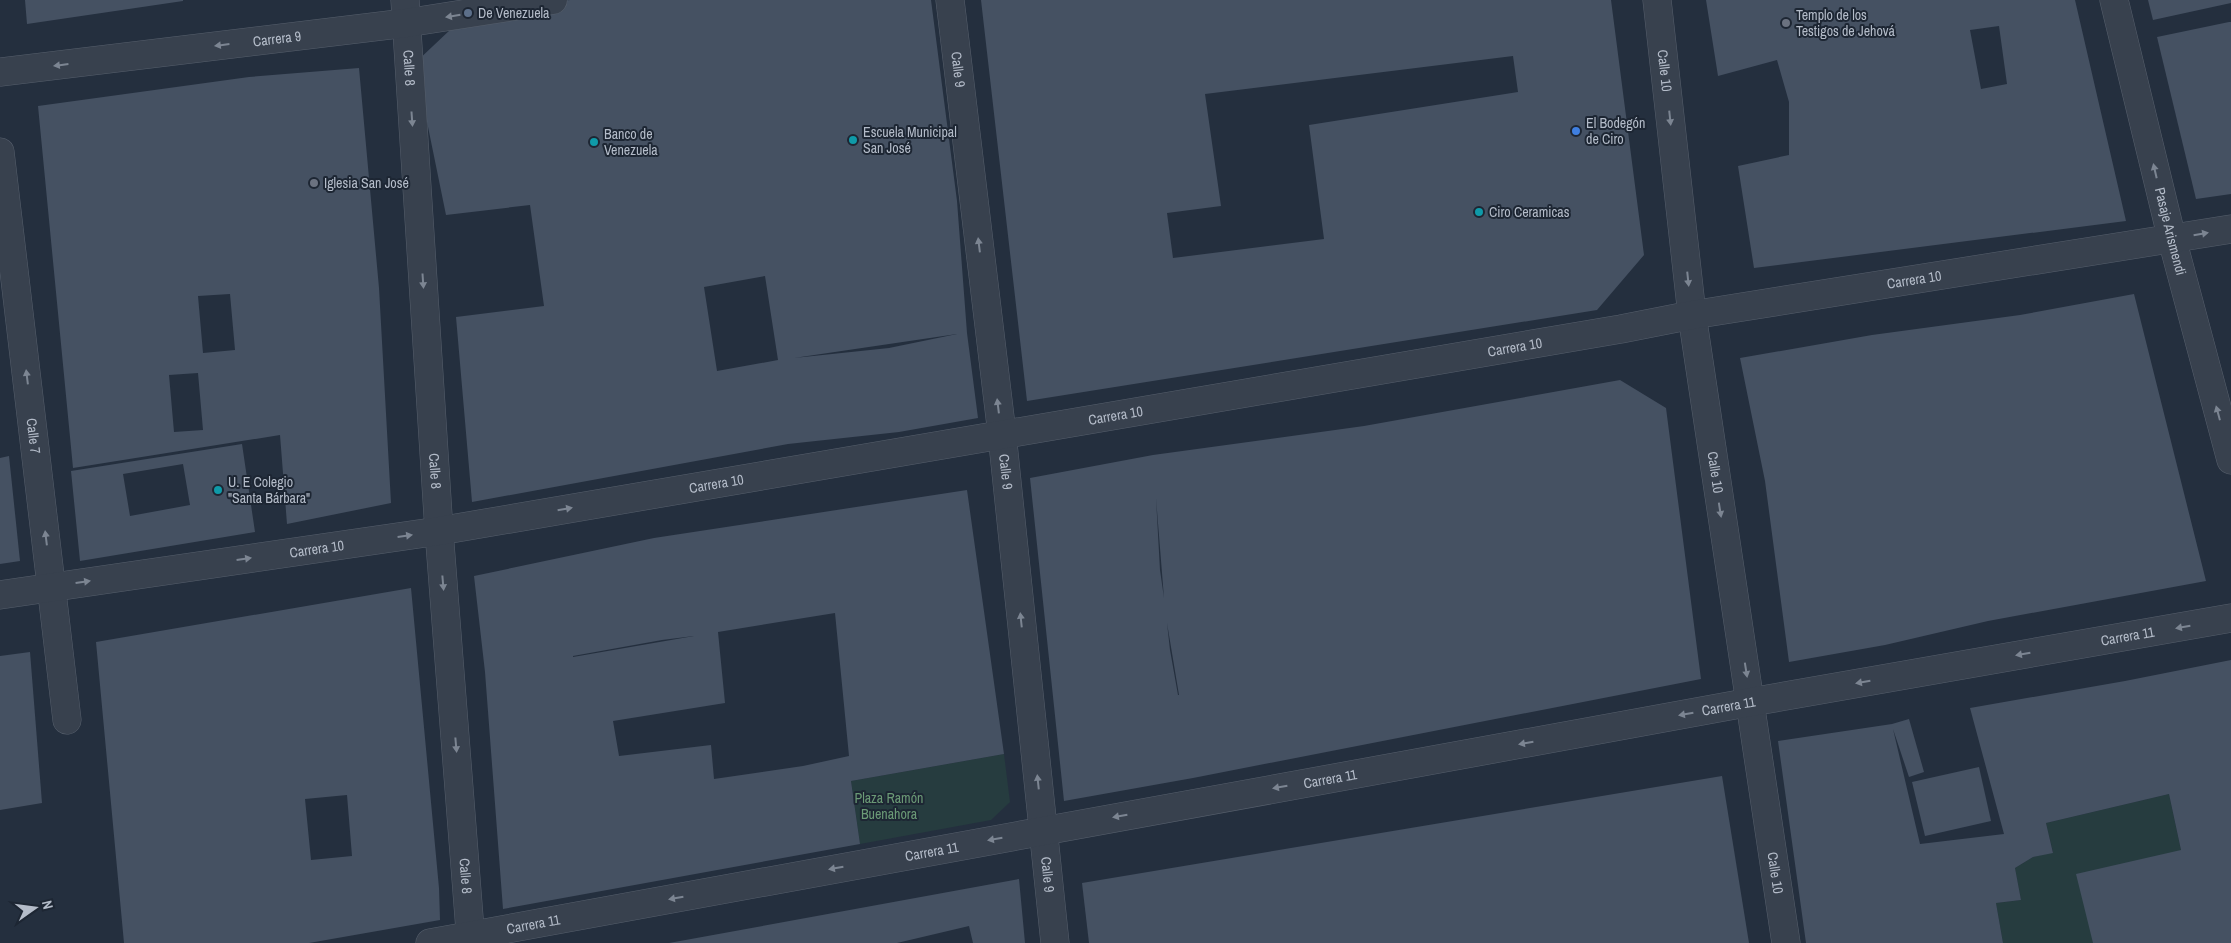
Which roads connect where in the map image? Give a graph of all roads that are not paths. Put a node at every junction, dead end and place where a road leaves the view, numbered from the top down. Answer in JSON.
{"nodes":[{"id":1,"x":553,"y":0,"type":"edge"},
{"id":2,"x":950,"y":0,"type":"edge"},
{"id":3,"x":1656,"y":0,"type":"edge"},
{"id":4,"x":2114,"y":0,"type":"edge"},
{"id":5,"x":405,"y":12,"type":"edge"},
{"id":6,"x":0,"y":72,"type":"edge"},
{"id":7,"x":0,"y":152,"type":"edge"},
{"id":8,"x":2231,"y":229,"type":"edge"},
{"id":9,"x":2172,"y":239,"type":"junction"},
{"id":10,"x":1692,"y":315,"type":"junction"},
{"id":11,"x":1002,"y":434,"type":"junction"},
{"id":12,"x":2231,"y":460,"type":"edge"},
{"id":13,"x":439,"y":531,"type":"junction"},
{"id":14,"x":52,"y":587,"type":"junction"},
{"id":15,"x":0,"y":594,"type":"edge"},
{"id":16,"x":2231,"y":618,"type":"edge"},
{"id":17,"x":1751,"y":702,"type":"junction"},
{"id":18,"x":67,"y":720,"type":"dead end"},
{"id":19,"x":1043,"y":830,"type":"junction"},
{"id":20,"x":471,"y":939,"type":"edge"},
{"id":21,"x":430,"y":943,"type":"edge"},
{"id":22,"x":1055,"y":943,"type":"edge"},
{"id":23,"x":1786,"y":943,"type":"edge"}],
"edges":[{"from":1,"to":5,"type":"street","name":"Carrera 9","one_way":true},
{"from":11,"to":2,"type":"street","name":"Calle 9","one_way":true},
{"from":3,"to":10,"type":"street","name":"Calle 10","one_way":true},
{"from":9,"to":4,"type":"street","name":"Pasaje Arismendi","one_way":true},
{"from":5,"to":6,"type":"street","name":"Carrera 9","one_way":true},
{"from":5,"to":13,"type":"street","name":"Calle 8","one_way":true},
{"from":14,"to":7,"type":"street","name":"Calle 7","one_way":true},
{"from":9,"to":8,"type":"street","name":"Carrera 10","one_way":true},
{"from":9,"to":10,"type":"street","name":"Carrera 10"},
{"from":12,"to":9,"type":"street","name":"Pasaje Arismendi","one_way":true},
{"from":10,"to":11,"type":"street","name":"Carrera 10"},
{"from":10,"to":17,"type":"street","name":"Calle 10","one_way":true},
{"from":13,"to":11,"type":"street","name":"Carrera 10","one_way":true},
{"from":19,"to":11,"type":"street","name":"Calle 9","one_way":true},
{"from":14,"to":13,"type":"street","name":"Carrera 10","one_way":true},
{"from":13,"to":20,"type":"street","name":"Calle 8","one_way":true},
{"from":14,"to":15,"type":"street","name":"Carrera 10"},
{"from":14,"to":18,"type":"street","name":"Calle 7"},
{"from":16,"to":17,"type":"street","name":"Carrera 11","one_way":true},
{"from":17,"to":19,"type":"street","name":"Carrera 11","one_way":true},
{"from":17,"to":23,"type":"street","name":"Calle 10"},
{"from":19,"to":20,"type":"street","name":"Carrera 11","one_way":true},
{"from":19,"to":22,"type":"street","name":"Calle 9"},
{"from":20,"to":21,"type":"street","name":"Carrera 11"}]}
